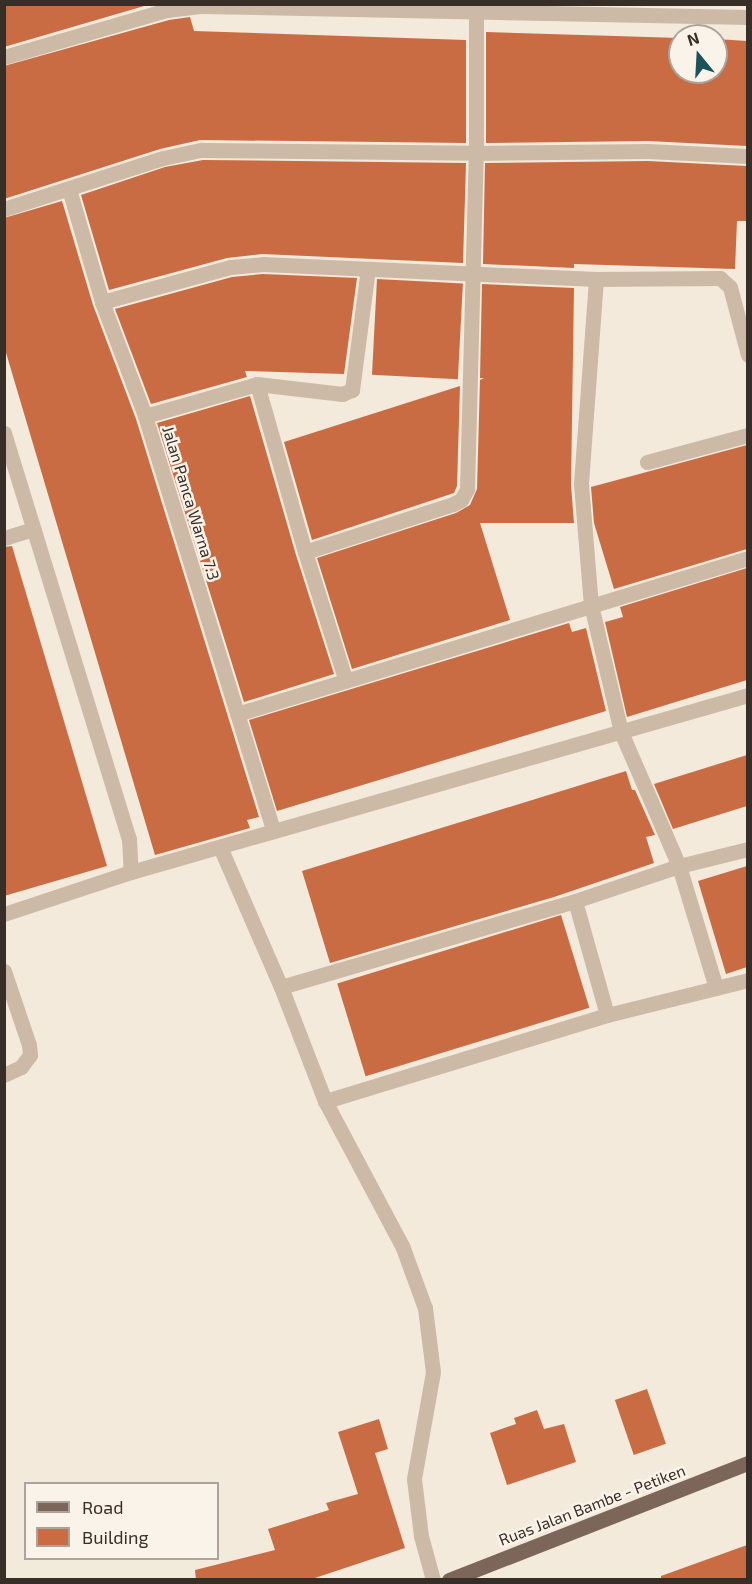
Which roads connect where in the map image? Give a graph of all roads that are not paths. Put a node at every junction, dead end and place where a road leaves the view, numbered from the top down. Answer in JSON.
{"nodes":[{"id":1,"x":476,"y":8,"type":"edge"},
{"id":2,"x":747,"y":17,"type":"edge"},
{"id":3,"x":4,"y":57,"type":"edge"},
{"id":4,"x":476,"y":153,"type":"junction"},
{"id":5,"x":747,"y":156,"type":"edge"},
{"id":6,"x":69,"y":189,"type":"junction"},
{"id":7,"x":4,"y":208,"type":"edge"},
{"id":8,"x":368,"y":269,"type":"junction"},
{"id":9,"x":472,"y":273,"type":"junction"},
{"id":10,"x":596,"y":279,"type":"junction"},
{"id":11,"x":102,"y":302,"type":"junction"},
{"id":12,"x":747,"y":355,"type":"edge"},
{"id":13,"x":257,"y":384,"type":"junction"},
{"id":14,"x":145,"y":416,"type":"junction"},
{"id":15,"x":4,"y":433,"type":"edge"},
{"id":16,"x":747,"y":435,"type":"edge"},
{"id":17,"x":647,"y":462,"type":"dead end"},
{"id":18,"x":34,"y":529,"type":"junction"},
{"id":19,"x":4,"y":538,"type":"edge"},
{"id":20,"x":305,"y":552,"type":"junction"},
{"id":21,"x":747,"y":558,"type":"edge"},
{"id":22,"x":591,"y":605,"type":"junction"},
{"id":23,"x":346,"y":681,"type":"junction"},
{"id":24,"x":747,"y":695,"type":"edge"},
{"id":25,"x":237,"y":714,"type":"junction"},
{"id":26,"x":621,"y":732,"type":"junction"},
{"id":27,"x":273,"y":830,"type":"junction"},
{"id":28,"x":220,"y":847,"type":"junction"},
{"id":29,"x":747,"y":849,"type":"edge"},
{"id":30,"x":679,"y":866,"type":"junction"},
{"id":31,"x":131,"y":872,"type":"junction"},
{"id":32,"x":575,"y":901,"type":"junction"},
{"id":33,"x":4,"y":914,"type":"edge"},
{"id":34,"x":4,"y":970,"type":"edge"},
{"id":35,"x":747,"y":980,"type":"edge"},
{"id":36,"x":281,"y":987,"type":"junction"},
{"id":37,"x":716,"y":988,"type":"junction"},
{"id":38,"x":607,"y":1015,"type":"junction"},
{"id":39,"x":4,"y":1075,"type":"edge"},
{"id":40,"x":325,"y":1101,"type":"junction"},
{"id":41,"x":747,"y":1463,"type":"edge"},
{"id":42,"x":434,"y":1580,"type":"edge"},
{"id":43,"x":449,"y":1580,"type":"edge"}],
"edges":[{"from":1,"to":2,"type":"street"},
{"from":1,"to":3,"type":"street"},
{"from":1,"to":4,"type":"street"},
{"from":4,"to":5,"type":"street"},
{"from":4,"to":6,"type":"street"},
{"from":4,"to":9,"type":"street"},
{"from":6,"to":7,"type":"street"},
{"from":6,"to":11,"type":"street","name":"Jalan Panca Warna 7.3"},
{"from":8,"to":9,"type":"street"},
{"from":8,"to":11,"type":"street"},
{"from":8,"to":13,"type":"street"},
{"from":9,"to":10,"type":"street"},
{"from":9,"to":20,"type":"street"},
{"from":10,"to":12,"type":"street"},
{"from":10,"to":22,"type":"street"},
{"from":11,"to":14,"type":"street","name":"Jalan Panca Warna 7.3"},
{"from":13,"to":14,"type":"street"},
{"from":13,"to":20,"type":"street"},
{"from":14,"to":25,"type":"street","name":"Jalan Panca Warna 7.3"},
{"from":15,"to":18,"type":"street"},
{"from":16,"to":17,"type":"street"},
{"from":18,"to":19,"type":"street"},
{"from":18,"to":31,"type":"street"},
{"from":20,"to":23,"type":"street"},
{"from":21,"to":22,"type":"street"},
{"from":22,"to":23,"type":"street"},
{"from":22,"to":26,"type":"street"},
{"from":23,"to":25,"type":"street"},
{"from":24,"to":26,"type":"street"},
{"from":25,"to":27,"type":"street","name":"Jalan Panca Warna 7.3"},
{"from":26,"to":27,"type":"street"},
{"from":26,"to":30,"type":"street"},
{"from":27,"to":28,"type":"street"},
{"from":28,"to":31,"type":"street"},
{"from":28,"to":36,"type":"street"},
{"from":29,"to":30,"type":"street"},
{"from":30,"to":32,"type":"street"},
{"from":30,"to":37,"type":"street"},
{"from":31,"to":33,"type":"street"},
{"from":32,"to":36,"type":"street"},
{"from":32,"to":38,"type":"street"},
{"from":34,"to":39,"type":"street"},
{"from":35,"to":37,"type":"street"},
{"from":36,"to":40,"type":"street"},
{"from":37,"to":38,"type":"street"},
{"from":38,"to":40,"type":"street"},
{"from":40,"to":42,"type":"street"},
{"from":41,"to":43,"type":"main road","name":"Ruas Jalan Bambe - Petiken"}]}
